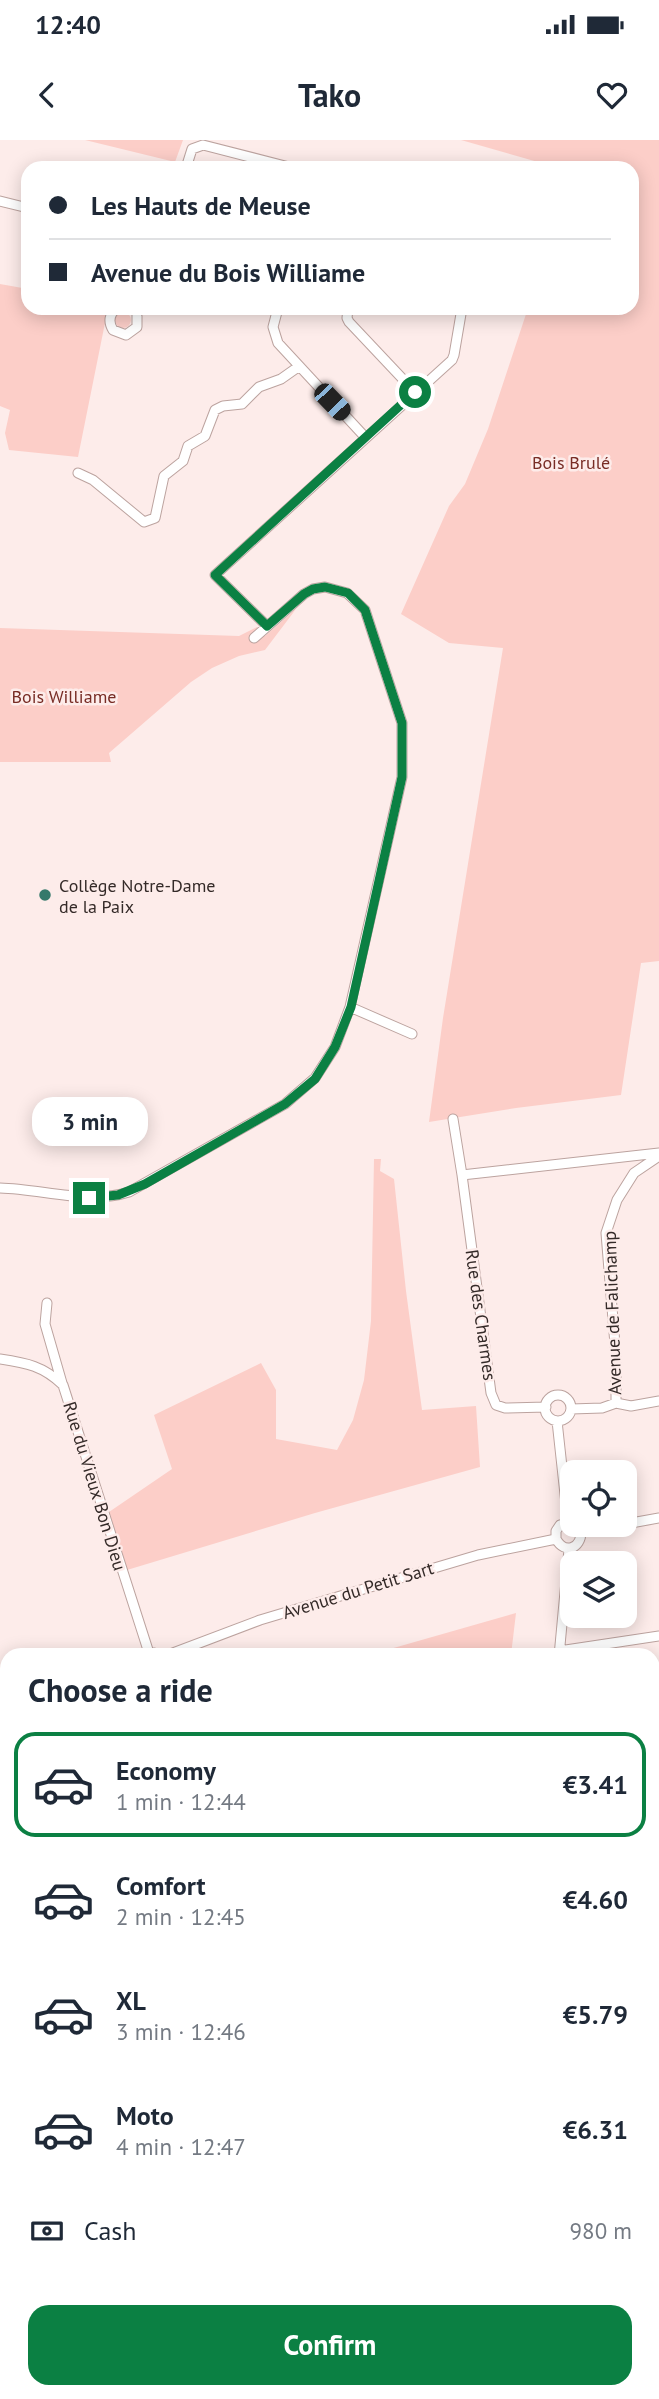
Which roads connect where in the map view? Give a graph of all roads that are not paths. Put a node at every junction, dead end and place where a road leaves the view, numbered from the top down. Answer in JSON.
{"nodes":[{"id":1,"x":188,"y":161,"type":"edge"},
{"id":2,"x":266,"y":161,"type":"edge"},
{"id":3,"x":0,"y":201,"type":"edge"},
{"id":4,"x":21,"y":206,"type":"edge"},
{"id":5,"x":112,"y":315,"type":"edge"},
{"id":6,"x":138,"y":315,"type":"edge"},
{"id":7,"x":276,"y":315,"type":"edge"},
{"id":8,"x":347,"y":315,"type":"edge"},
{"id":9,"x":461,"y":315,"type":"edge"},
{"id":10,"x":298,"y":366,"type":"junction"},
{"id":11,"x":415,"y":392,"type":"junction"},
{"id":12,"x":365,"y":437,"type":"junction"},
{"id":13,"x":78,"y":473,"type":"dead end"},
{"id":14,"x":267,"y":626,"type":"junction"},
{"id":15,"x":254,"y":638,"type":"dead end"},
{"id":16,"x":351,"y":1007,"type":"junction"},
{"id":17,"x":412,"y":1034,"type":"dead end"},
{"id":18,"x":453,"y":1119,"type":"dead end"},
{"id":19,"x":659,"y":1154,"type":"edge"},
{"id":20,"x":626,"y":1156,"type":"junction"},
{"id":21,"x":634,"y":1173,"type":"junction"},
{"id":22,"x":462,"y":1175,"type":"junction"},
{"id":23,"x":0,"y":1188,"type":"edge"},
{"id":24,"x":47,"y":1303,"type":"dead end"},
{"id":25,"x":0,"y":1359,"type":"edge"},
{"id":26,"x":63,"y":1385,"type":"junction"},
{"id":27,"x":659,"y":1401,"type":"edge"},
{"id":28,"x":616,"y":1403,"type":"junction"},
{"id":29,"x":546,"y":1407,"type":"junction"},
{"id":30,"x":571,"y":1409,"type":"junction"},
{"id":31,"x":558,"y":1421,"type":"junction"},
{"id":32,"x":564,"y":1460,"type":"edge"},
{"id":33,"x":659,"y":1518,"type":"edge"},
{"id":34,"x":637,"y":1520,"type":"edge"},
{"id":35,"x":560,"y":1525,"type":"edge"},
{"id":36,"x":580,"y":1537,"type":"edge"},
{"id":37,"x":556,"y":1539,"type":"junction"},
{"id":38,"x":569,"y":1549,"type":"junction"},
{"id":39,"x":659,"y":1636,"type":"edge"},
{"id":40,"x":149,"y":1648,"type":"edge"},
{"id":41,"x":186,"y":1648,"type":"edge"},
{"id":42,"x":559,"y":1648,"type":"edge"},
{"id":43,"x":588,"y":1648,"type":"edge"}],
"edges":[{"from":1,"to":2,"type":"street"},
{"from":3,"to":4,"type":"street"},
{"from":5,"to":6,"type":"street"},
{"from":7,"to":10,"type":"street"},
{"from":8,"to":11,"type":"street"},
{"from":9,"to":11,"type":"street"},
{"from":10,"to":12,"type":"street"},
{"from":10,"to":13,"type":"street"},
{"from":11,"to":12,"type":"street"},
{"from":12,"to":14,"type":"street"},
{"from":14,"to":15,"type":"street"},
{"from":14,"to":16,"type":"street"},
{"from":16,"to":17,"type":"street"},
{"from":16,"to":23,"type":"street"},
{"from":18,"to":22,"type":"street","name":"Rue des Charmes"},
{"from":19,"to":20,"type":"street"},
{"from":19,"to":21,"type":"street","name":"Avenue de Falichamp"},
{"from":20,"to":21,"type":"street"},
{"from":20,"to":22,"type":"street"},
{"from":21,"to":28,"type":"street","name":"Avenue de Falichamp"},
{"from":22,"to":29,"type":"street","name":"Rue des Charmes"},
{"from":24,"to":26,"type":"street"},
{"from":25,"to":26,"type":"street","name":"Rue du Vieux Bon Dieu"},
{"from":26,"to":40,"type":"street","name":"Rue du Vieux Bon Dieu"},
{"from":27,"to":28,"type":"street"},
{"from":28,"to":30,"type":"street","name":"Avenue de Falichamp"},
{"from":29,"to":30,"type":"street"},
{"from":29,"to":31,"type":"street"},
{"from":30,"to":31,"type":"street"},
{"from":31,"to":32,"type":"street"},
{"from":33,"to":34,"type":"street"},
{"from":35,"to":37,"type":"street"},
{"from":36,"to":38,"type":"street"},
{"from":37,"to":38,"type":"street"},
{"from":37,"to":41,"type":"street","name":"Avenue du Petit Sart"},
{"from":38,"to":42,"type":"street"},
{"from":39,"to":43,"type":"street"}]}
